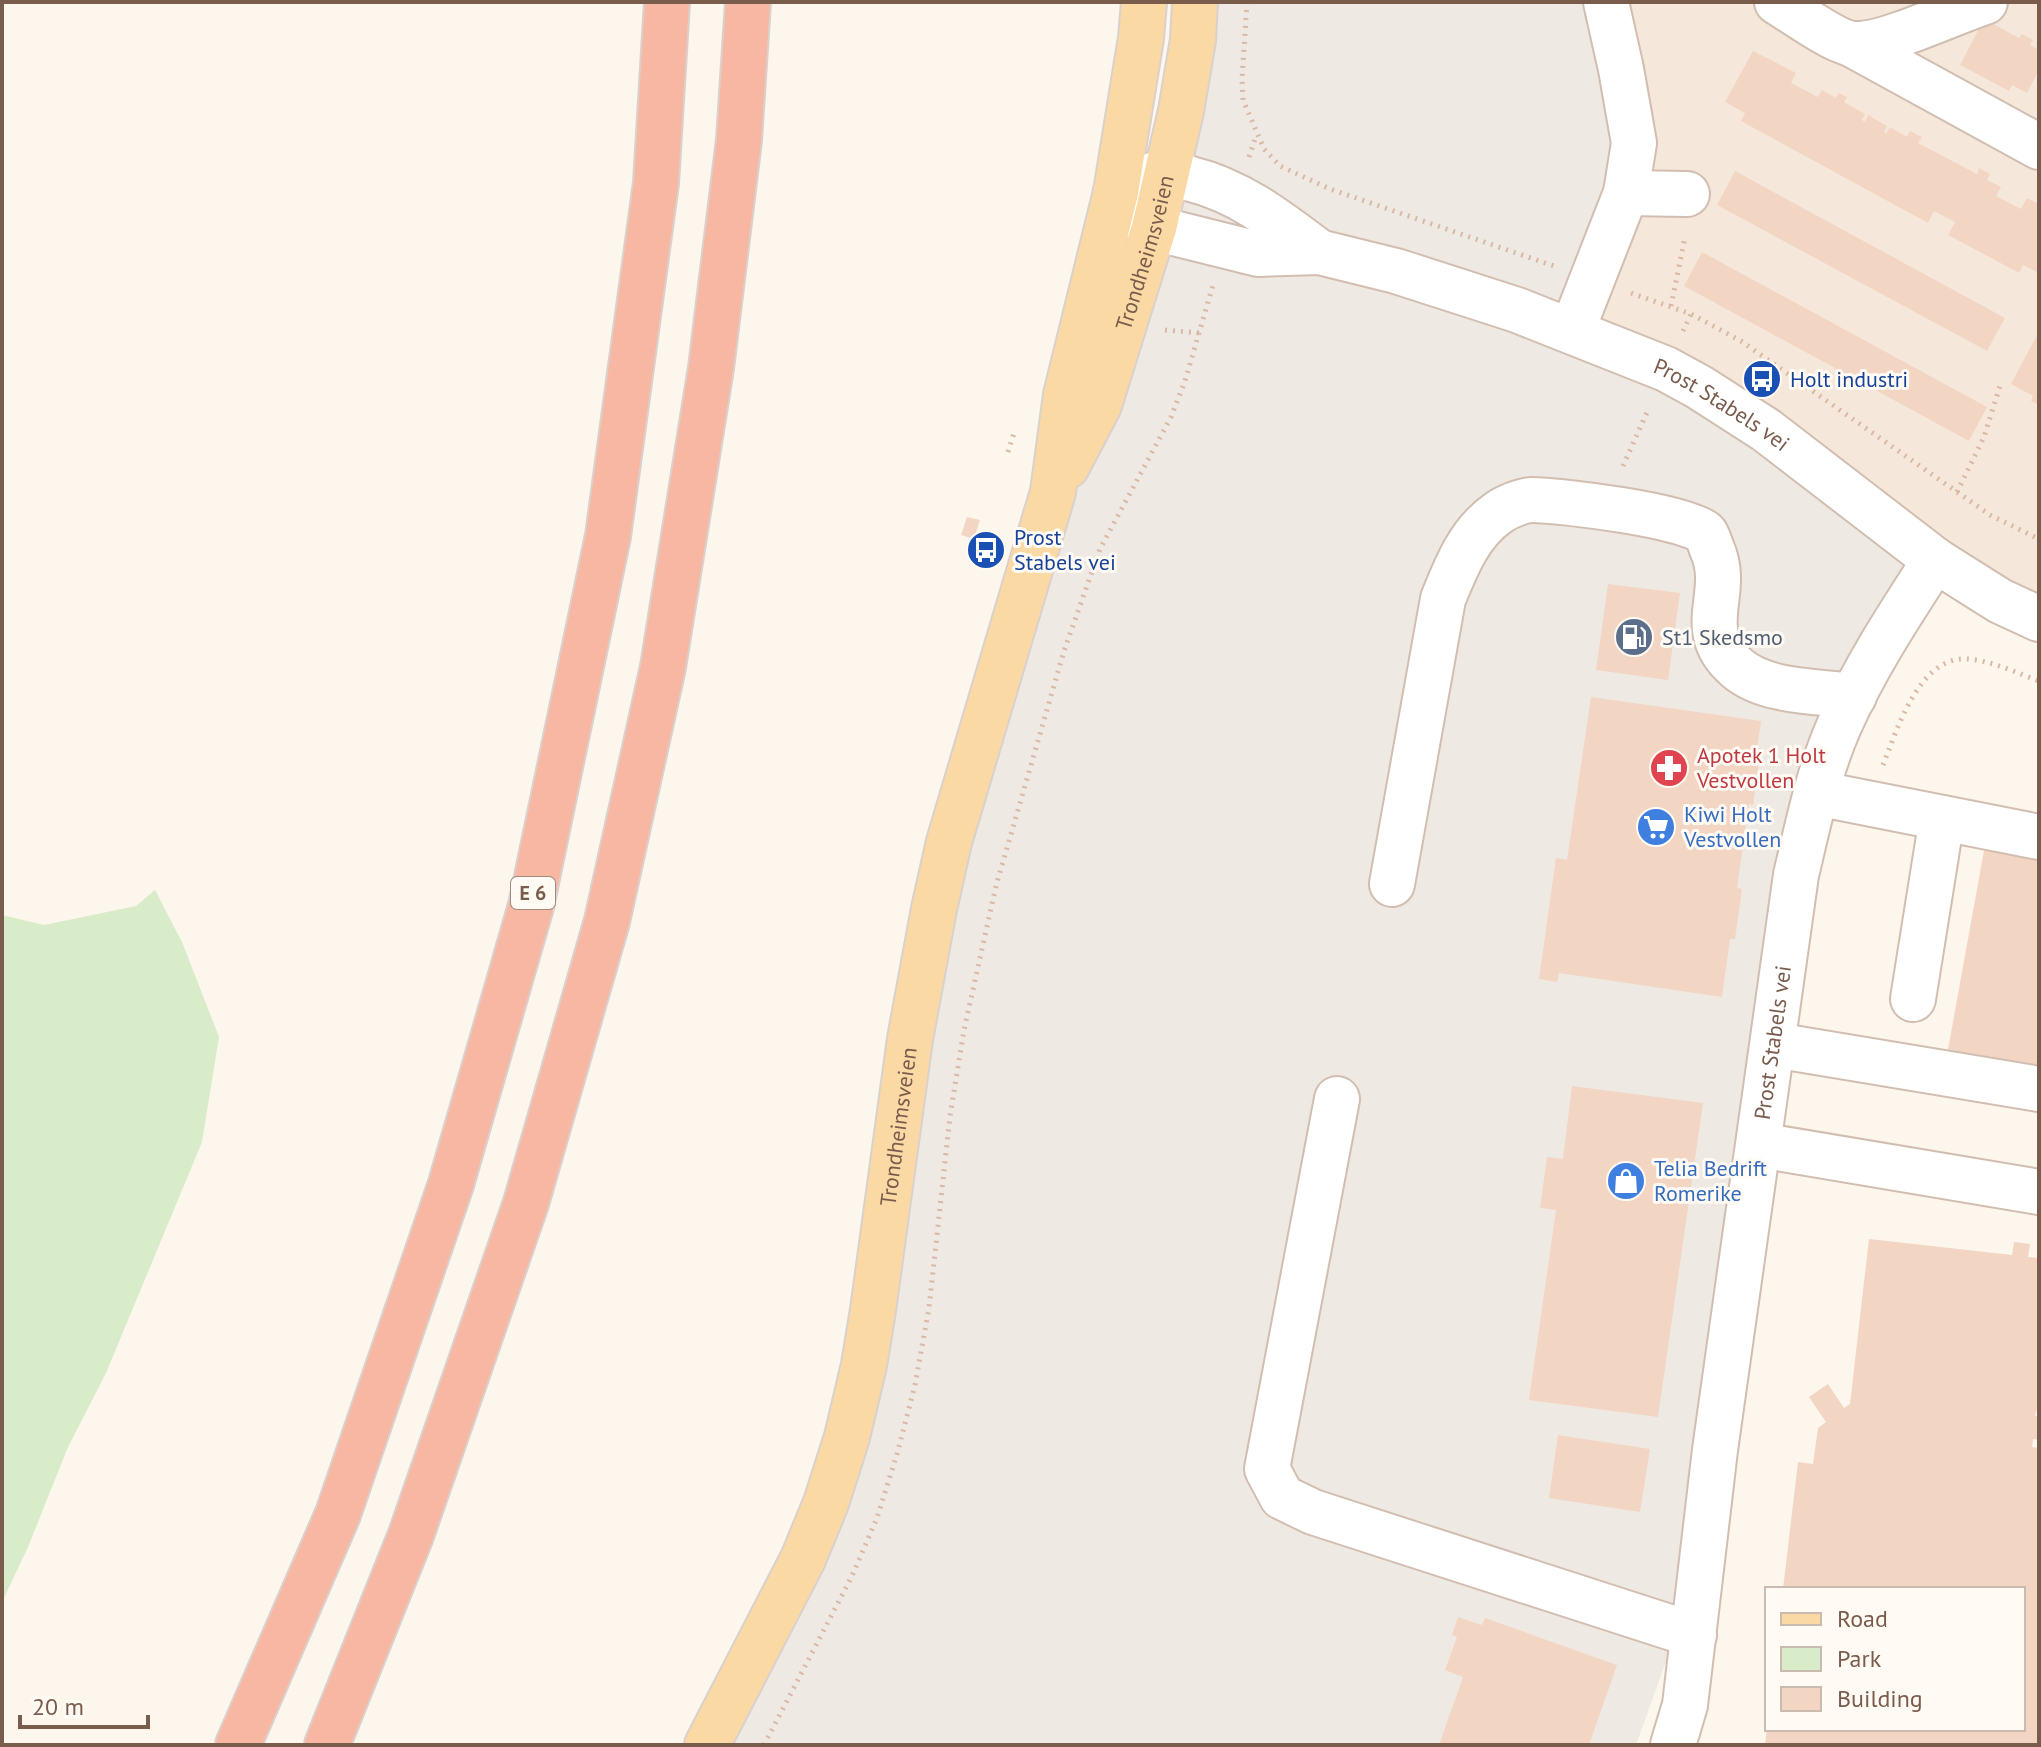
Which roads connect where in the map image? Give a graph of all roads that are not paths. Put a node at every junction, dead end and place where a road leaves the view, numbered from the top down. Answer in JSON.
{"nodes":[{"id":1,"x":667,"y":2,"type":"edge"},
{"id":2,"x":748,"y":2,"type":"edge"},
{"id":3,"x":1144,"y":2,"type":"edge"},
{"id":4,"x":1195,"y":2,"type":"edge"},
{"id":5,"x":1606,"y":2,"type":"edge"},
{"id":6,"x":1777,"y":2,"type":"edge"},
{"id":7,"x":1985,"y":2,"type":"edge"},
{"id":8,"x":1853,"y":45,"type":"junction"},
{"id":9,"x":2039,"y":147,"type":"edge"},
{"id":10,"x":1168,"y":173,"type":"junction"},
{"id":11,"x":1116,"y":192,"type":"junction"},
{"id":12,"x":1626,"y":193,"type":"junction"},
{"id":13,"x":1686,"y":214,"type":"road end"},
{"id":14,"x":1154,"y":228,"type":"junction"},
{"id":15,"x":1319,"y":252,"type":"junction"},
{"id":16,"x":1572,"y":331,"type":"junction"},
{"id":17,"x":1053,"y":492,"type":"junction"},
{"id":18,"x":1935,"y":560,"type":"junction"},
{"id":19,"x":2039,"y":619,"type":"edge"},
{"id":20,"x":1854,"y":696,"type":"junction"},
{"id":21,"x":1816,"y":793,"type":"junction"},
{"id":22,"x":1942,"y":818,"type":"junction"},
{"id":23,"x":2039,"y":837,"type":"edge"},
{"id":24,"x":1392,"y":884,"type":"dead end"},
{"id":25,"x":1913,"y":999,"type":"dead end"},
{"id":26,"x":1774,"y":1045,"type":"junction"},
{"id":27,"x":2039,"y":1089,"type":"edge"},
{"id":28,"x":1337,"y":1099,"type":"dead end"},
{"id":29,"x":1759,"y":1145,"type":"junction"},
{"id":30,"x":2039,"y":1192,"type":"edge"},
{"id":31,"x":1694,"y":1635,"type":"junction"},
{"id":32,"x":238,"y":1745,"type":"edge"},
{"id":33,"x":327,"y":1745,"type":"edge"},
{"id":34,"x":707,"y":1745,"type":"edge"},
{"id":35,"x":1673,"y":1745,"type":"edge"}],
"edges":[{"from":1,"to":32,"type":"highway","number":"E 6"},
{"from":2,"to":33,"type":"highway"},
{"from":3,"to":11,"type":"main road","name":"Trondheimsveien"},
{"from":4,"to":10,"type":"main road","name":"Trondheimsveien"},
{"from":5,"to":12,"type":"street"},
{"from":6,"to":8,"type":"street"},
{"from":7,"to":8,"type":"street"},
{"from":8,"to":9,"type":"street"},
{"from":10,"to":11,"type":"street"},
{"from":10,"to":14,"type":"main road","name":"Trondheimsveien"},
{"from":10,"to":15,"type":"street","name":"Prost Stabels vei"},
{"from":11,"to":14,"type":"street","name":"Prost Stabels vei"},
{"from":11,"to":17,"type":"main road","name":"Trondheimsveien"},
{"from":12,"to":13,"type":"street"},
{"from":12,"to":16,"type":"street"},
{"from":14,"to":15,"type":"street","name":"Prost Stabels vei"},
{"from":14,"to":17,"type":"main road","name":"Trondheimsveien"},
{"from":15,"to":16,"type":"street","name":"Prost Stabels vei"},
{"from":16,"to":18,"type":"street","name":"Prost Stabels vei"},
{"from":17,"to":34,"type":"main road","name":"Trondheimsveien"},
{"from":18,"to":19,"type":"street","name":"Prost Stabels vei"},
{"from":18,"to":20,"type":"street","name":"Prost Stabels vei"},
{"from":20,"to":21,"type":"street","name":"Prost Stabels vei"},
{"from":20,"to":24,"type":"street"},
{"from":21,"to":22,"type":"street"},
{"from":21,"to":26,"type":"street","name":"Prost Stabels vei"},
{"from":22,"to":23,"type":"street"},
{"from":22,"to":25,"type":"street"},
{"from":26,"to":27,"type":"street"},
{"from":26,"to":29,"type":"street","name":"Prost Stabels vei"},
{"from":28,"to":31,"type":"street"},
{"from":29,"to":30,"type":"street"},
{"from":29,"to":31,"type":"street","name":"Prost Stabels vei"},
{"from":31,"to":35,"type":"street","name":"Prost Stabels vei"}]}
